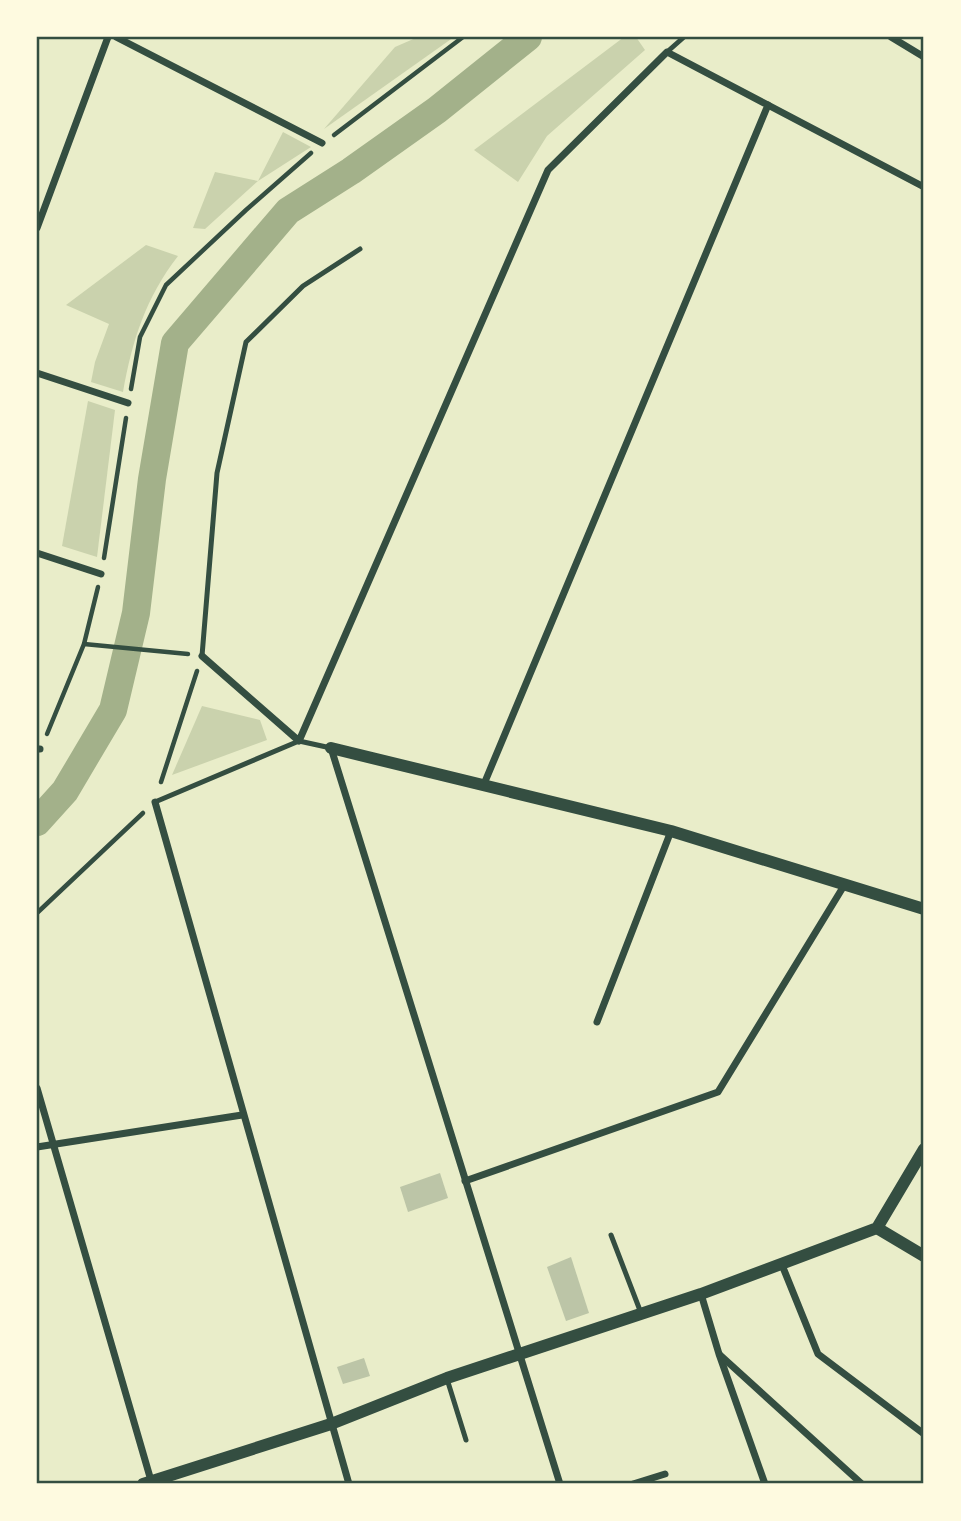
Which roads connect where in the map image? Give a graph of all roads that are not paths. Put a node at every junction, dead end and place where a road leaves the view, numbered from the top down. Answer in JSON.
{"nodes":[{"id":1,"x":108,"y":37,"type":"edge"},
{"id":2,"x":116,"y":37,"type":"edge"},
{"id":3,"x":684,"y":37,"type":"edge"},
{"id":4,"x":891,"y":37,"type":"edge"},
{"id":5,"x":667,"y":52,"type":"junction"},
{"id":6,"x":924,"y":57,"type":"edge"},
{"id":7,"x":768,"y":105,"type":"junction"},
{"id":8,"x":322,"y":143,"type":"road end"},
{"id":9,"x":924,"y":187,"type":"edge"},
{"id":10,"x":37,"y":229,"type":"edge"},
{"id":11,"x":360,"y":249,"type":"dead end"},
{"id":12,"x":37,"y":373,"type":"edge"},
{"id":13,"x":128,"y":403,"type":"road end"},
{"id":14,"x":37,"y":553,"type":"edge"},
{"id":15,"x":101,"y":574,"type":"road end"},
{"id":16,"x":202,"y":656,"type":"joint"},
{"id":17,"x":299,"y":741,"type":"junction"},
{"id":18,"x":331,"y":748,"type":"junction"},
{"id":19,"x":484,"y":784,"type":"junction"},
{"id":20,"x":155,"y":803,"type":"joint"},
{"id":21,"x":671,"y":831,"type":"junction"},
{"id":22,"x":845,"y":884,"type":"junction"},
{"id":23,"x":924,"y":909,"type":"edge"},
{"id":24,"x":597,"y":1022,"type":"dead end"},
{"id":25,"x":37,"y":1088,"type":"edge"},
{"id":26,"x":242,"y":1115,"type":"junction"},
{"id":27,"x":54,"y":1144,"type":"junction"},
{"id":28,"x":37,"y":1147,"type":"edge"},
{"id":29,"x":924,"y":1149,"type":"edge"},
{"id":30,"x":465,"y":1181,"type":"junction"},
{"id":31,"x":877,"y":1228,"type":"junction"},
{"id":32,"x":611,"y":1235,"type":"dead end"},
{"id":33,"x":924,"y":1256,"type":"edge"},
{"id":34,"x":782,"y":1265,"type":"junction"},
{"id":35,"x":701,"y":1294,"type":"junction"},
{"id":36,"x":641,"y":1313,"type":"junction"},
{"id":37,"x":518,"y":1353,"type":"junction"},
{"id":38,"x":719,"y":1354,"type":"junction"},
{"id":39,"x":447,"y":1378,"type":"junction"},
{"id":40,"x":331,"y":1424,"type":"junction"},
{"id":41,"x":924,"y":1434,"type":"edge"},
{"id":42,"x":467,"y":1440,"type":"dead end"},
{"id":43,"x":665,"y":1474,"type":"dead end"},
{"id":44,"x":149,"y":1483,"type":"edge"},
{"id":45,"x":349,"y":1484,"type":"edge"},
{"id":46,"x":560,"y":1484,"type":"edge"},
{"id":47,"x":633,"y":1484,"type":"edge"},
{"id":48,"x":765,"y":1484,"type":"edge"},
{"id":49,"x":862,"y":1484,"type":"edge"}],
"edges":[{"from":1,"to":10,"type":"street"},
{"from":2,"to":8,"type":"street"},
{"from":3,"to":5,"type":"lane"},
{"from":4,"to":6,"type":"street"},
{"from":5,"to":7,"type":"street"},
{"from":5,"to":17,"type":"street"},
{"from":7,"to":9,"type":"street"},
{"from":7,"to":19,"type":"street"},
{"from":11,"to":16,"type":"lane"},
{"from":12,"to":13,"type":"street"},
{"from":14,"to":15,"type":"street"},
{"from":16,"to":17,"type":"street"},
{"from":17,"to":18,"type":"lane"},
{"from":17,"to":20,"type":"lane"},
{"from":18,"to":19,"type":"street"},
{"from":18,"to":30,"type":"street"},
{"from":19,"to":21,"type":"street"},
{"from":20,"to":26,"type":"street"},
{"from":21,"to":22,"type":"street"},
{"from":21,"to":24,"type":"street"},
{"from":22,"to":23,"type":"street"},
{"from":22,"to":30,"type":"street"},
{"from":25,"to":27,"type":"street"},
{"from":26,"to":27,"type":"street"},
{"from":26,"to":40,"type":"street"},
{"from":27,"to":28,"type":"street"},
{"from":27,"to":44,"type":"street"},
{"from":29,"to":31,"type":"street"},
{"from":30,"to":37,"type":"street"},
{"from":31,"to":33,"type":"street"},
{"from":31,"to":34,"type":"street"},
{"from":32,"to":36,"type":"lane"},
{"from":34,"to":35,"type":"street"},
{"from":34,"to":41,"type":"street"},
{"from":35,"to":36,"type":"street"},
{"from":35,"to":38,"type":"street"},
{"from":36,"to":37,"type":"street"},
{"from":37,"to":39,"type":"street"},
{"from":37,"to":46,"type":"street"},
{"from":38,"to":48,"type":"street"},
{"from":38,"to":49,"type":"street"},
{"from":39,"to":40,"type":"street"},
{"from":39,"to":42,"type":"lane"},
{"from":40,"to":44,"type":"street"},
{"from":40,"to":45,"type":"street"},
{"from":43,"to":47,"type":"street"}]}
